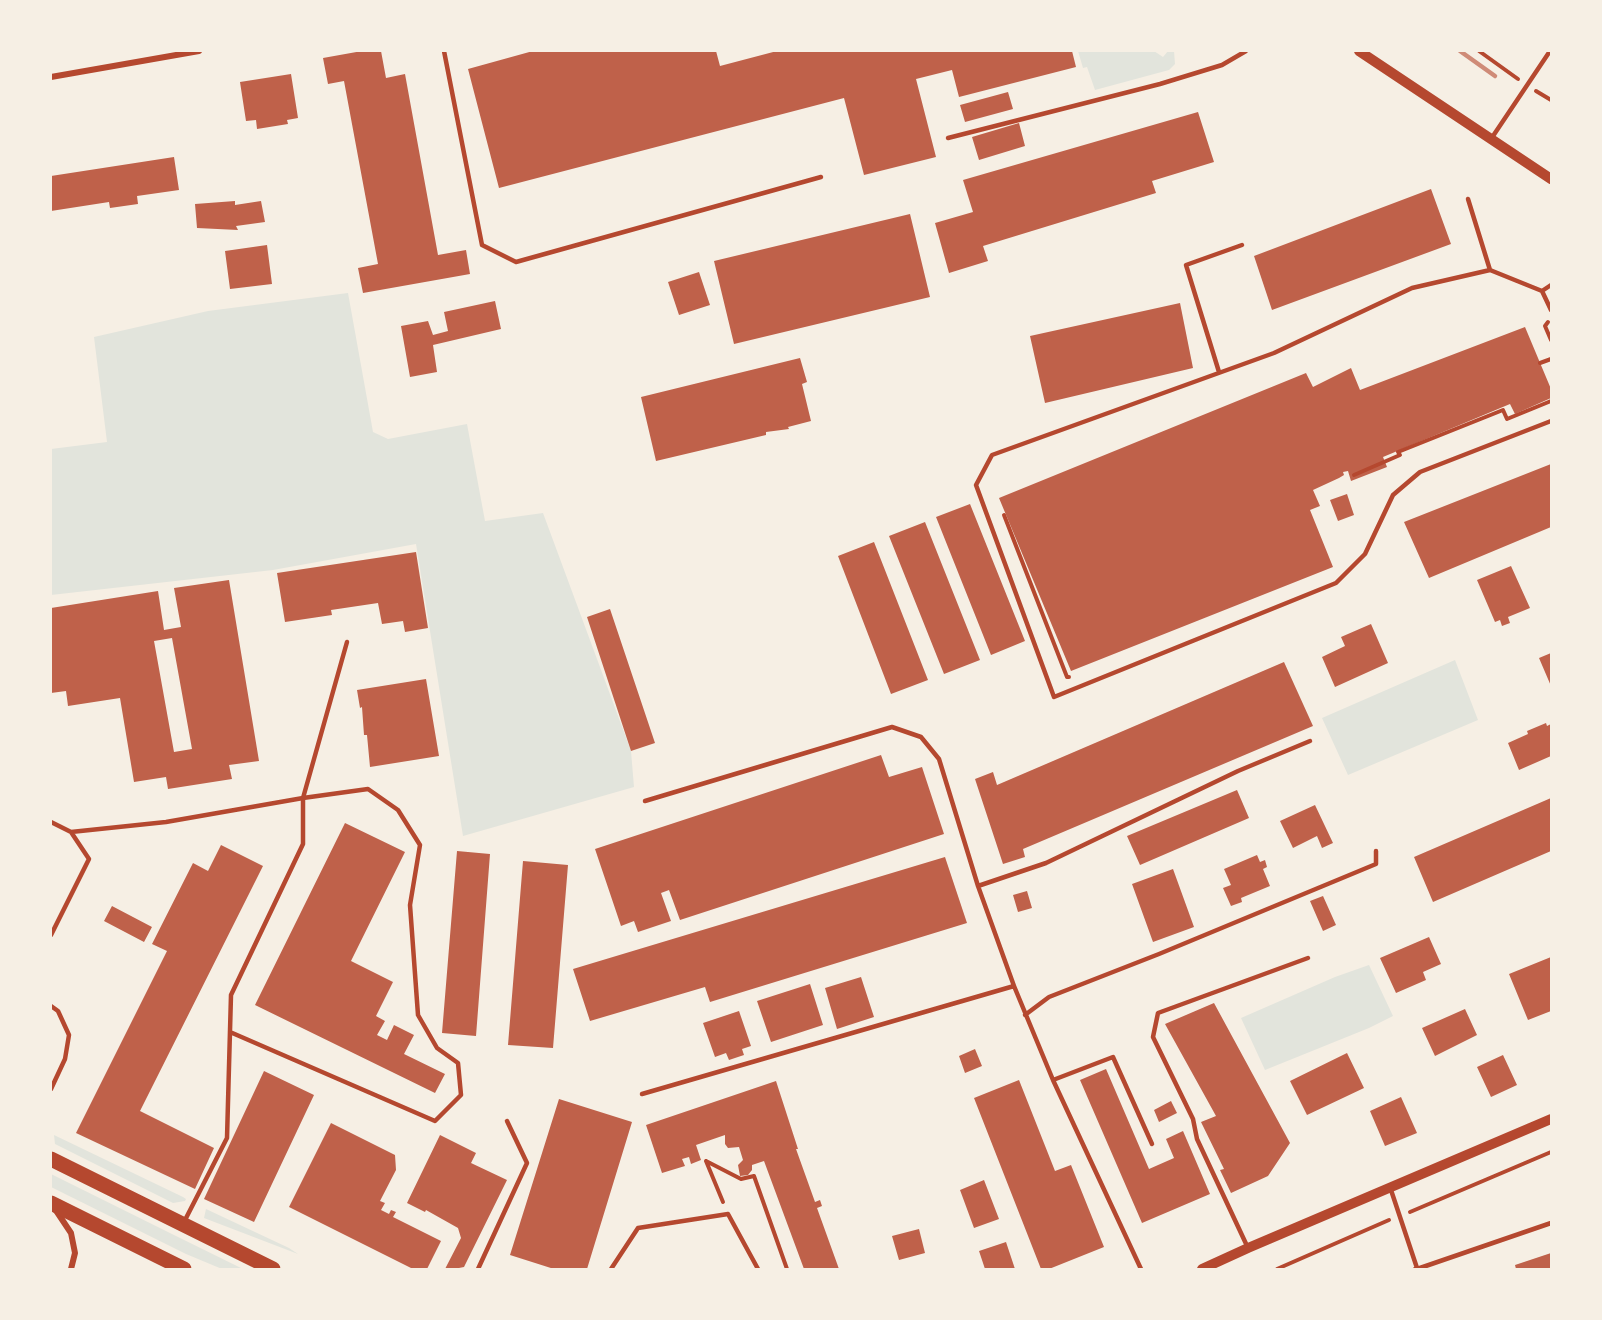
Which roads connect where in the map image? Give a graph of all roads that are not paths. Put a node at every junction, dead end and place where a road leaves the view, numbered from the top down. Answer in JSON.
{"nodes":[{"id":1,"x":199,"y":51,"type":"edge"},
{"id":2,"x":444,"y":51,"type":"edge"},
{"id":3,"x":1246,"y":51,"type":"edge"},
{"id":4,"x":1359,"y":51,"type":"edge"},
{"id":5,"x":1550,"y":51,"type":"edge"},
{"id":6,"x":51,"y":77,"type":"edge"},
{"id":7,"x":948,"y":138,"type":"dead end"},
{"id":8,"x":1491,"y":139,"type":"junction"},
{"id":9,"x":821,"y":177,"type":"dead end"},
{"id":10,"x":1551,"y":178,"type":"edge"},
{"id":11,"x":1468,"y":199,"type":"dead end"},
{"id":12,"x":1242,"y":245,"type":"dead end"},
{"id":13,"x":1490,"y":270,"type":"junction"},
{"id":14,"x":1551,"y":285,"type":"edge"},
{"id":15,"x":1542,"y":291,"type":"junction"},
{"id":16,"x":1551,"y":310,"type":"edge"},
{"id":17,"x":1218,"y":372,"type":"junction"},
{"id":18,"x":1551,"y":421,"type":"edge"},
{"id":19,"x":347,"y":642,"type":"dead end"},
{"id":20,"x":1310,"y":741,"type":"dead end"},
{"id":21,"x":303,"y":798,"type":"junction"},
{"id":22,"x":645,"y":801,"type":"dead end"},
{"id":23,"x":51,"y":822,"type":"edge"},
{"id":24,"x":70,"y":832,"type":"junction"},
{"id":25,"x":1376,"y":851,"type":"dead end"},
{"id":26,"x":978,"y":886,"type":"junction"},
{"id":27,"x":51,"y":935,"type":"edge"},
{"id":28,"x":1308,"y":958,"type":"dead end"},
{"id":29,"x":1014,"y":986,"type":"junction"},
{"id":30,"x":51,"y":1006,"type":"edge"},
{"id":31,"x":1026,"y":1015,"type":"junction"},
{"id":32,"x":230,"y":1032,"type":"junction"},
{"id":33,"x":1053,"y":1080,"type":"junction"},
{"id":34,"x":51,"y":1089,"type":"edge"},
{"id":35,"x":642,"y":1094,"type":"dead end"},
{"id":36,"x":1551,"y":1119,"type":"edge"},
{"id":37,"x":507,"y":1121,"type":"dead end"},
{"id":38,"x":1152,"y":1144,"type":"dead end"},
{"id":39,"x":51,"y":1159,"type":"edge"},
{"id":40,"x":1390,"y":1187,"type":"junction"},
{"id":41,"x":51,"y":1204,"type":"edge"},
{"id":42,"x":1551,"y":1223,"type":"edge"},
{"id":43,"x":183,"y":1224,"type":"junction"},
{"id":44,"x":1248,"y":1248,"type":"junction"},
{"id":45,"x":71,"y":1269,"type":"edge"},
{"id":46,"x":184,"y":1269,"type":"edge"},
{"id":47,"x":273,"y":1269,"type":"edge"},
{"id":48,"x":478,"y":1269,"type":"edge"},
{"id":49,"x":611,"y":1269,"type":"edge"},
{"id":50,"x":758,"y":1269,"type":"edge"},
{"id":51,"x":1141,"y":1269,"type":"edge"},
{"id":52,"x":1202,"y":1269,"type":"edge"},
{"id":53,"x":1416,"y":1269,"type":"edge"}],
"edges":[{"from":1,"to":6,"type":"street"},
{"from":2,"to":9,"type":"lane"},
{"from":3,"to":7,"type":"lane"},
{"from":4,"to":8,"type":"street"},
{"from":5,"to":8,"type":"lane"},
{"from":8,"to":10,"type":"street"},
{"from":11,"to":13,"type":"lane"},
{"from":12,"to":17,"type":"lane"},
{"from":13,"to":15,"type":"lane"},
{"from":13,"to":17,"type":"lane"},
{"from":14,"to":15,"type":"lane"},
{"from":15,"to":16,"type":"lane"},
{"from":17,"to":18,"type":"lane"},
{"from":19,"to":21,"type":"lane"},
{"from":20,"to":26,"type":"lane"},
{"from":21,"to":24,"type":"lane"},
{"from":21,"to":32,"type":"lane"},
{"from":21,"to":32,"type":"lane"},
{"from":22,"to":26,"type":"lane"},
{"from":23,"to":24,"type":"lane"},
{"from":24,"to":27,"type":"lane"},
{"from":25,"to":31,"type":"lane"},
{"from":26,"to":29,"type":"lane"},
{"from":28,"to":44,"type":"lane"},
{"from":29,"to":31,"type":"lane"},
{"from":29,"to":35,"type":"lane"},
{"from":30,"to":34,"type":"lane"},
{"from":31,"to":33,"type":"lane"},
{"from":32,"to":43,"type":"lane"},
{"from":33,"to":38,"type":"lane"},
{"from":33,"to":51,"type":"lane"},
{"from":36,"to":40,"type":"street"},
{"from":37,"to":48,"type":"lane"},
{"from":39,"to":43,"type":"main road"},
{"from":40,"to":44,"type":"street"},
{"from":40,"to":53,"type":"lane"},
{"from":41,"to":45,"type":"street"},
{"from":41,"to":46,"type":"main road"},
{"from":42,"to":53,"type":"lane"},
{"from":43,"to":47,"type":"main road"},
{"from":44,"to":52,"type":"street"},
{"from":49,"to":50,"type":"lane"}]}
